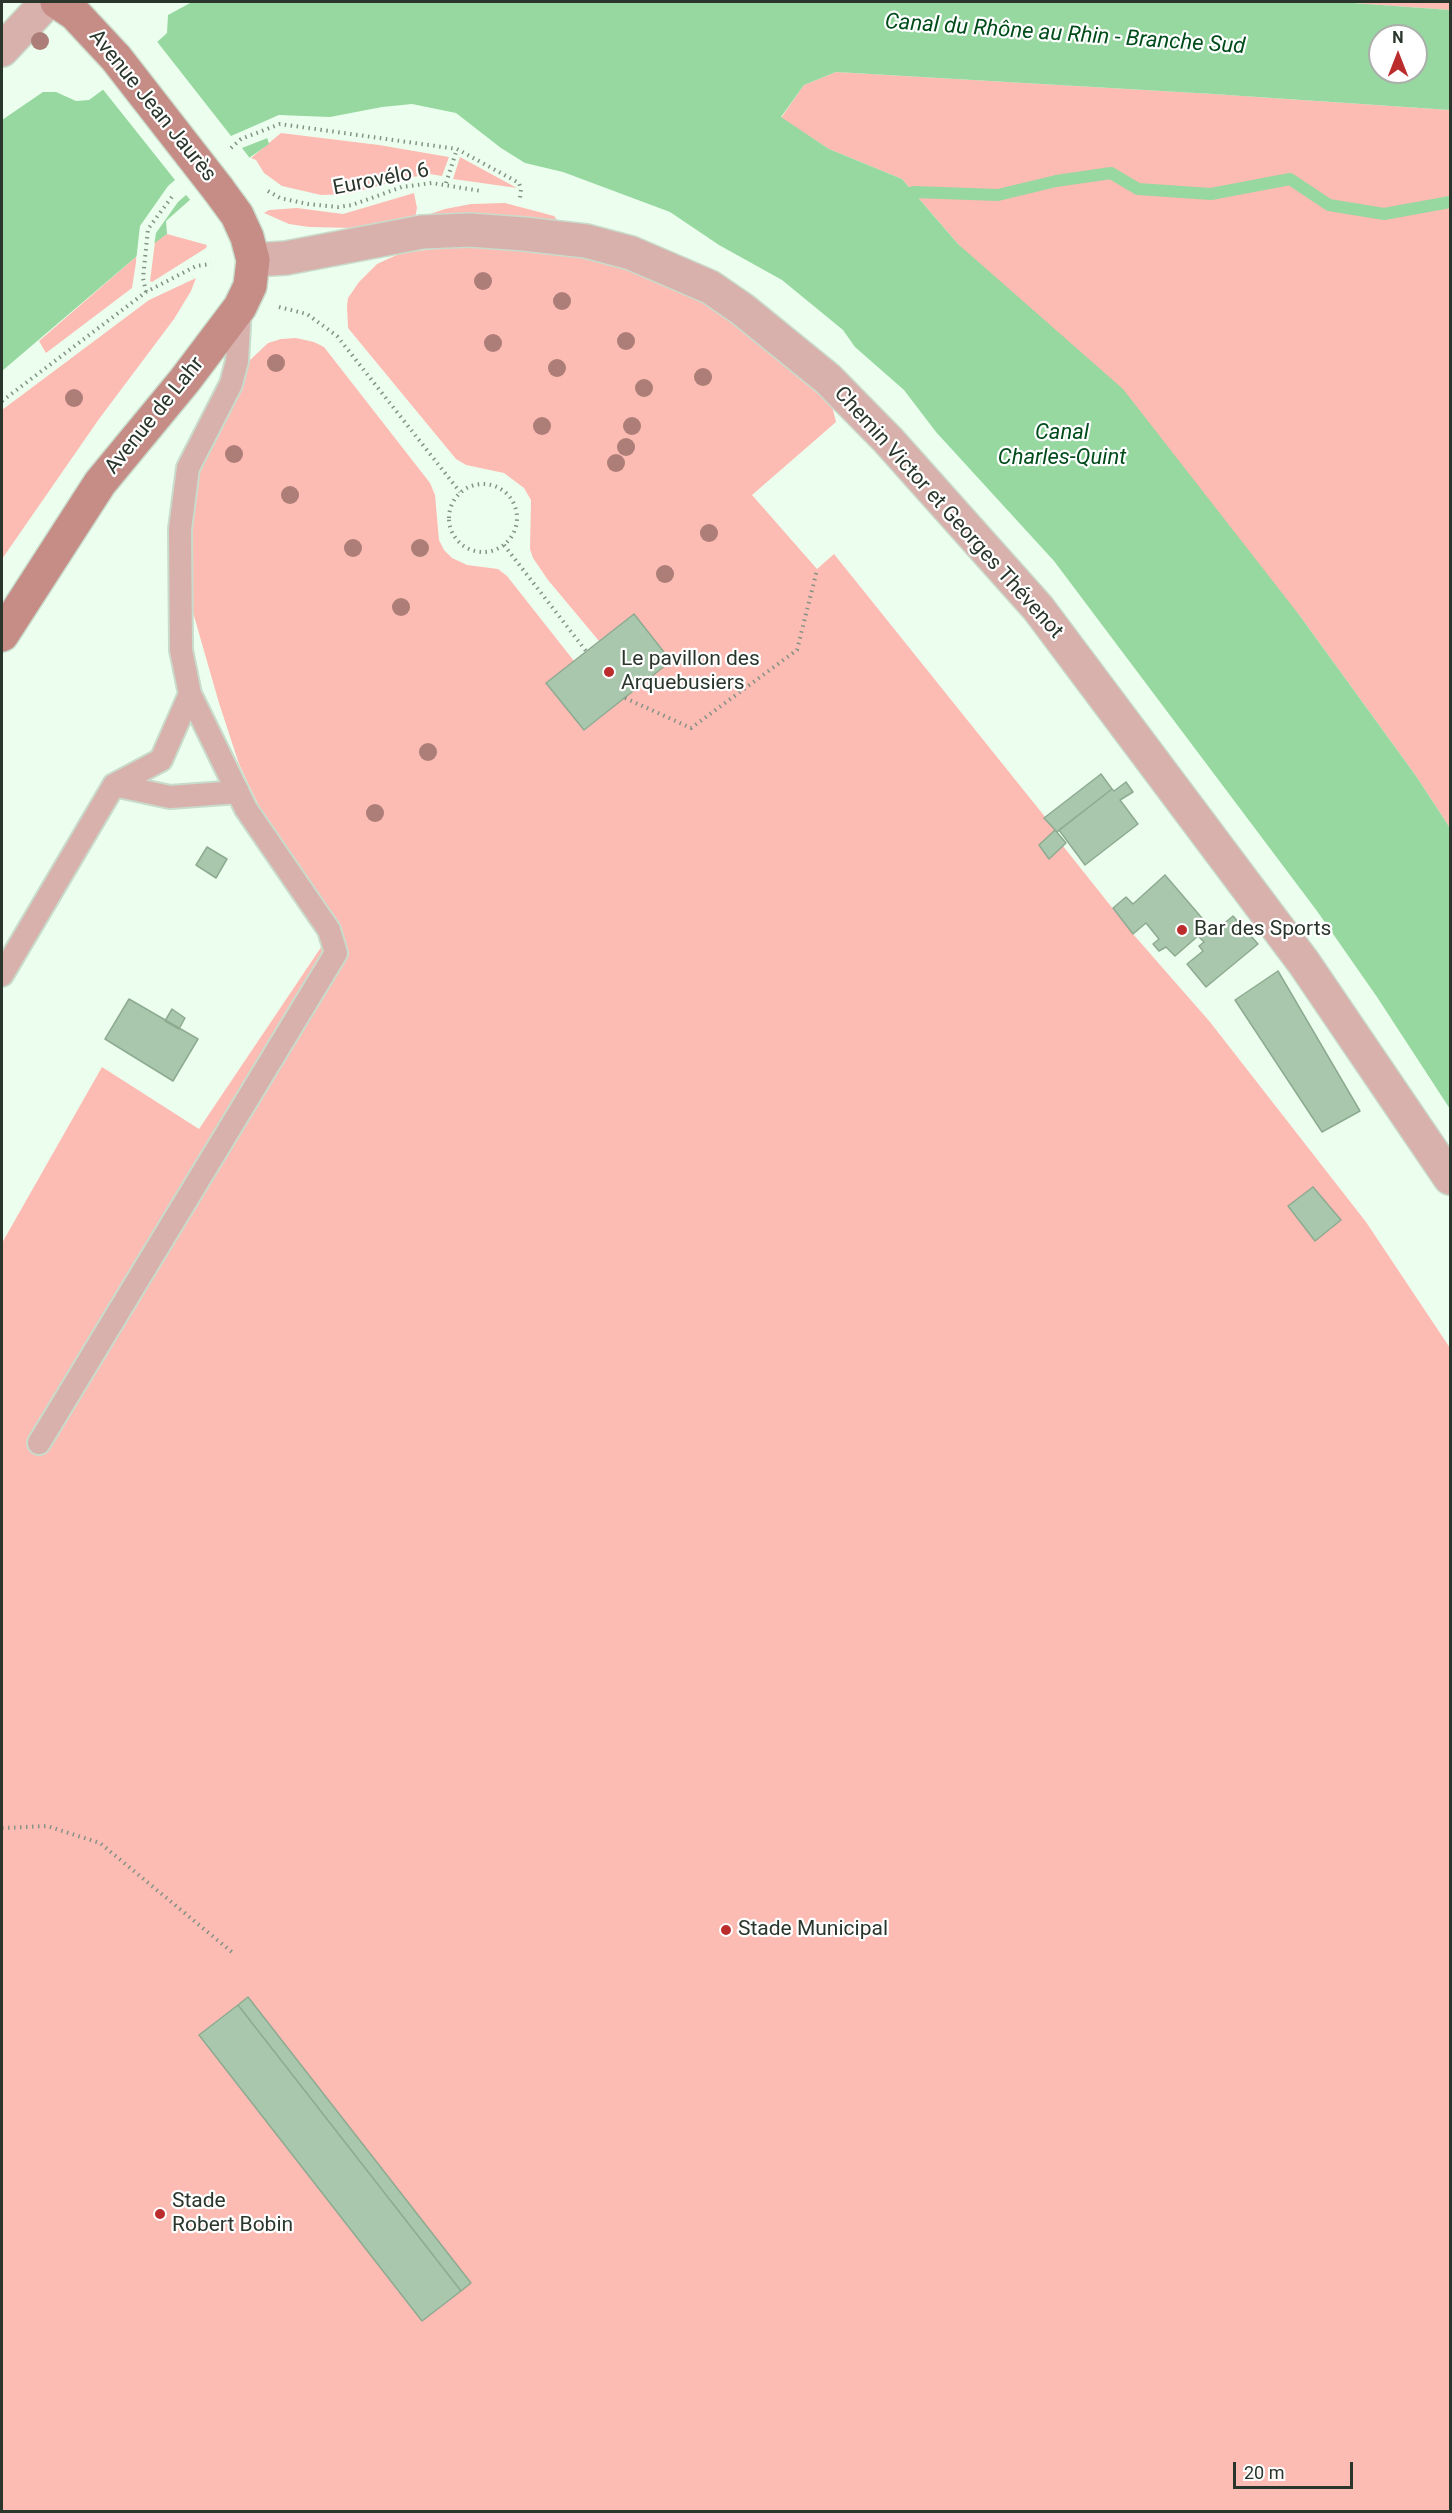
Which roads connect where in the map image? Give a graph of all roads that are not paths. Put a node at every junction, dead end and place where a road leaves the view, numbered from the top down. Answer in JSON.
{"nodes":[{"id":1,"x":47,"y":2,"type":"edge"},
{"id":2,"x":57,"y":2,"type":"edge"},
{"id":3,"x":2,"y":50,"type":"edge"},
{"id":4,"x":218,"y":189,"type":"joint"},
{"id":5,"x":253,"y":260,"type":"junction"},
{"id":6,"x":240,"y":308,"type":"junction"},
{"id":7,"x":2,"y":635,"type":"edge"},
{"id":8,"x":190,"y":694,"type":"junction"},
{"id":9,"x":114,"y":785,"type":"junction"},
{"id":10,"x":238,"y":792,"type":"junction"},
{"id":11,"x":2,"y":975,"type":"edge"},
{"id":12,"x":1450,"y":1178,"type":"edge"},
{"id":13,"x":39,"y":1443,"type":"dead end"}],
"edges":[{"from":1,"to":3,"type":"street"},
{"from":2,"to":4,"type":"main road","name":"Avenue Jean Jaurès","bridge":true},
{"from":4,"to":5,"type":"main road","name":"Avenue de Lahr"},
{"from":5,"to":6,"type":"main road","name":"Avenue de Lahr"},
{"from":5,"to":12,"type":"street","name":"Chemin Victor et Georges Thévenot"},
{"from":6,"to":7,"type":"main road","name":"Avenue de Lahr"},
{"from":6,"to":8,"type":"lane"},
{"from":8,"to":9,"type":"lane"},
{"from":8,"to":10,"type":"lane"},
{"from":9,"to":10,"type":"lane"},
{"from":9,"to":11,"type":"lane"},
{"from":10,"to":13,"type":"lane"}]}
